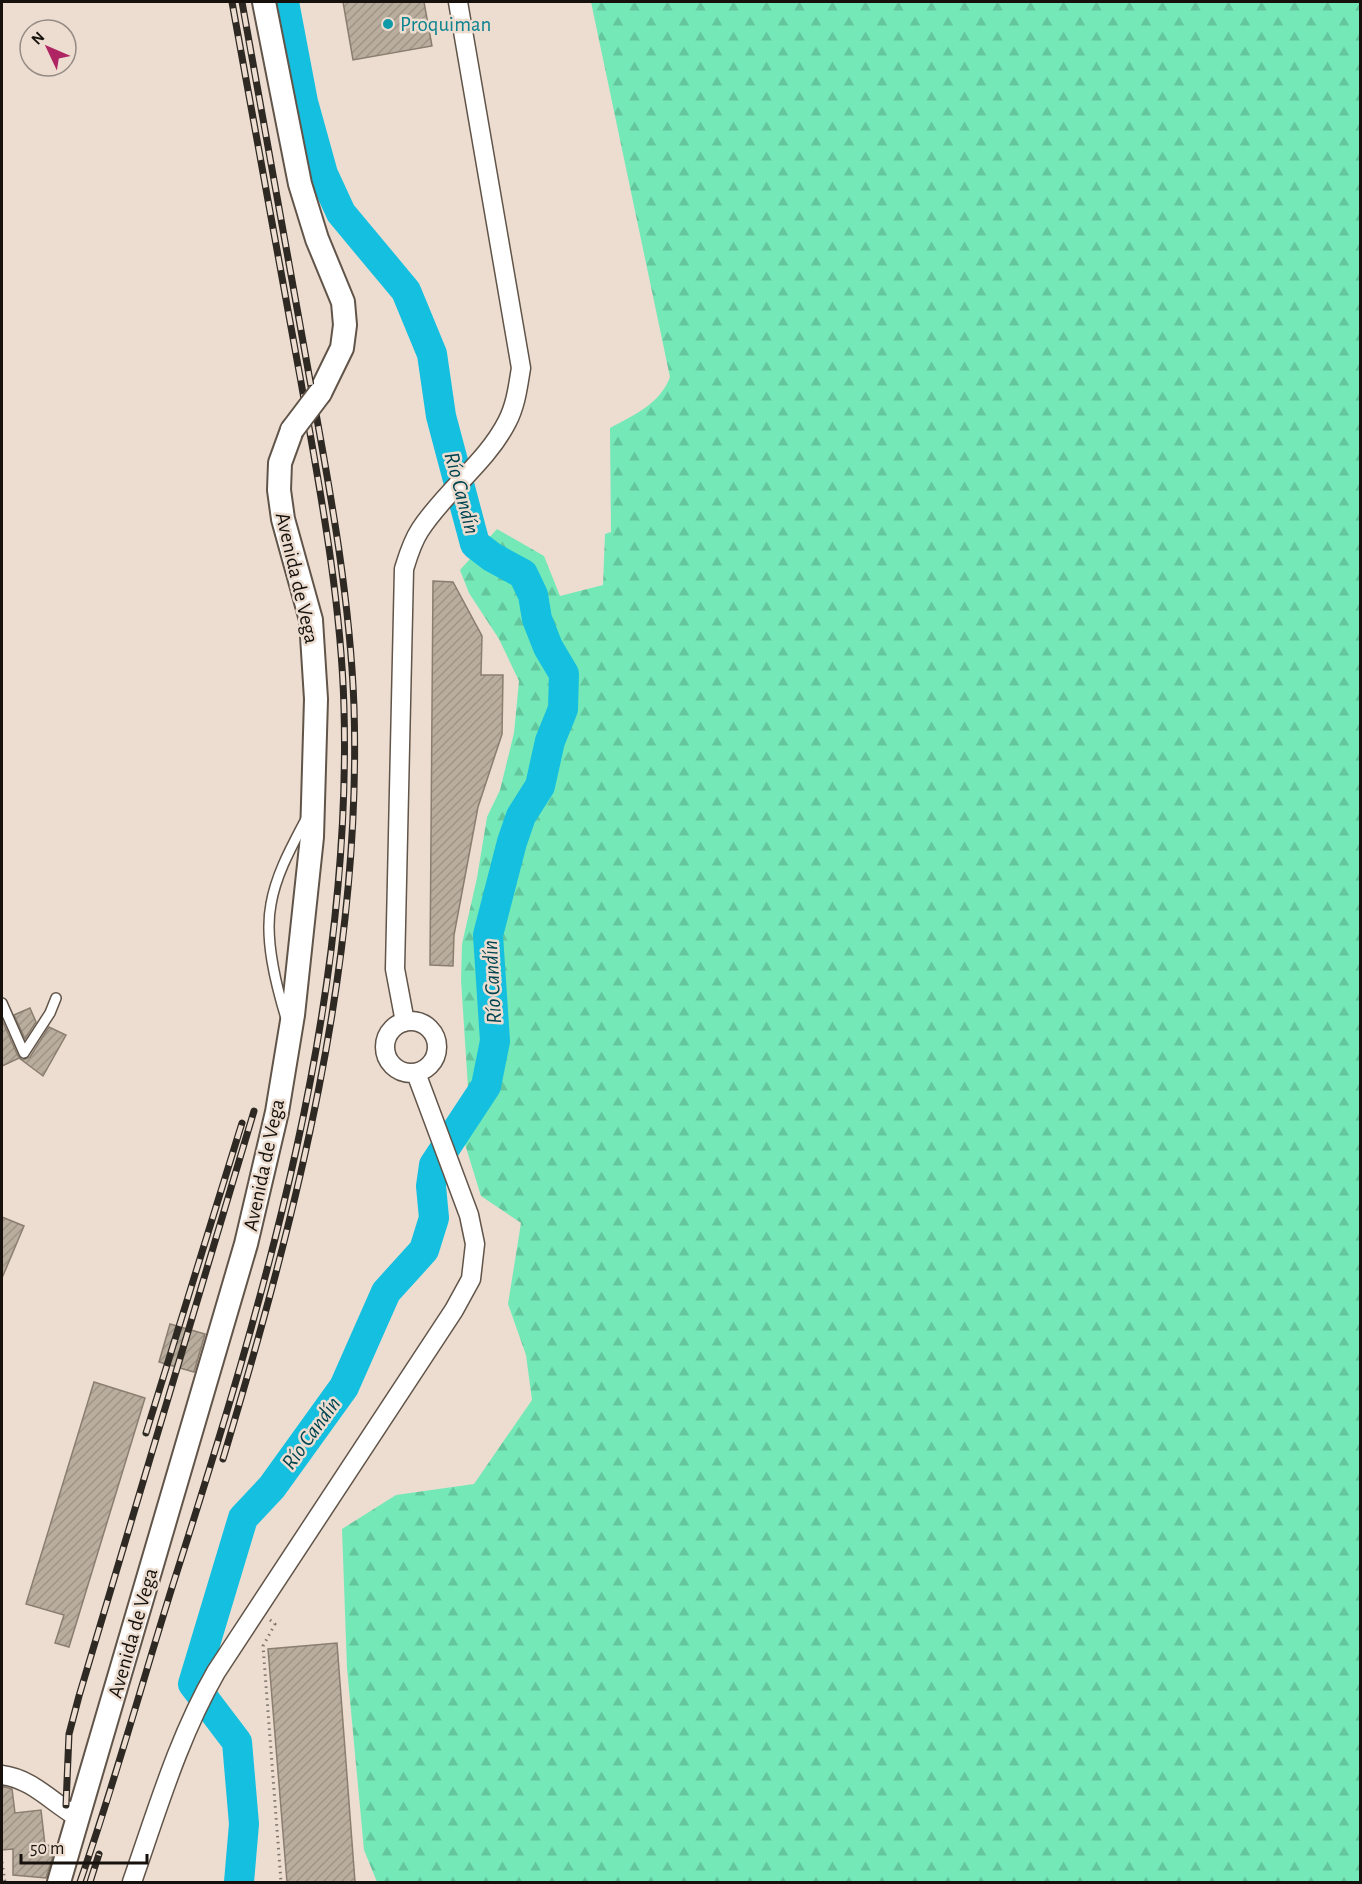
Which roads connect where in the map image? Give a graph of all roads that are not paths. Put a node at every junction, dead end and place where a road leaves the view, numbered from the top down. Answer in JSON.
{"nodes":[{"id":1,"x":264,"y":2,"type":"edge"},
{"id":2,"x":458,"y":2,"type":"edge"},
{"id":3,"x":313,"y":806,"type":"junction"},
{"id":4,"x":56,"y":998,"type":"dead end"},
{"id":5,"x":2,"y":1003,"type":"edge"},
{"id":6,"x":405,"y":1022,"type":"junction"},
{"id":7,"x":290,"y":1030,"type":"junction"},
{"id":8,"x":416,"y":1073,"type":"junction"},
{"id":9,"x":2,"y":1775,"type":"edge"},
{"id":10,"x":79,"y":1818,"type":"junction"},
{"id":11,"x":59,"y":1882,"type":"edge"},
{"id":12,"x":132,"y":1882,"type":"edge"}],
"edges":[{"from":1,"to":3,"type":"street","name":"Avenida de Vega","bridge":true},
{"from":2,"to":6,"type":"street"},
{"from":3,"to":7,"type":"street","name":"Avenida de Vega"},
{"from":3,"to":7,"type":"lane"},
{"from":4,"to":5,"type":"lane"},
{"from":6,"to":8,"type":"street"},
{"from":6,"to":8,"type":"street"},
{"from":7,"to":10,"type":"street","name":"Avenida de Vega"},
{"from":8,"to":12,"type":"street"},
{"from":9,"to":10,"type":"street"},
{"from":10,"to":11,"type":"street","name":"Avenida de Vega"}]}
